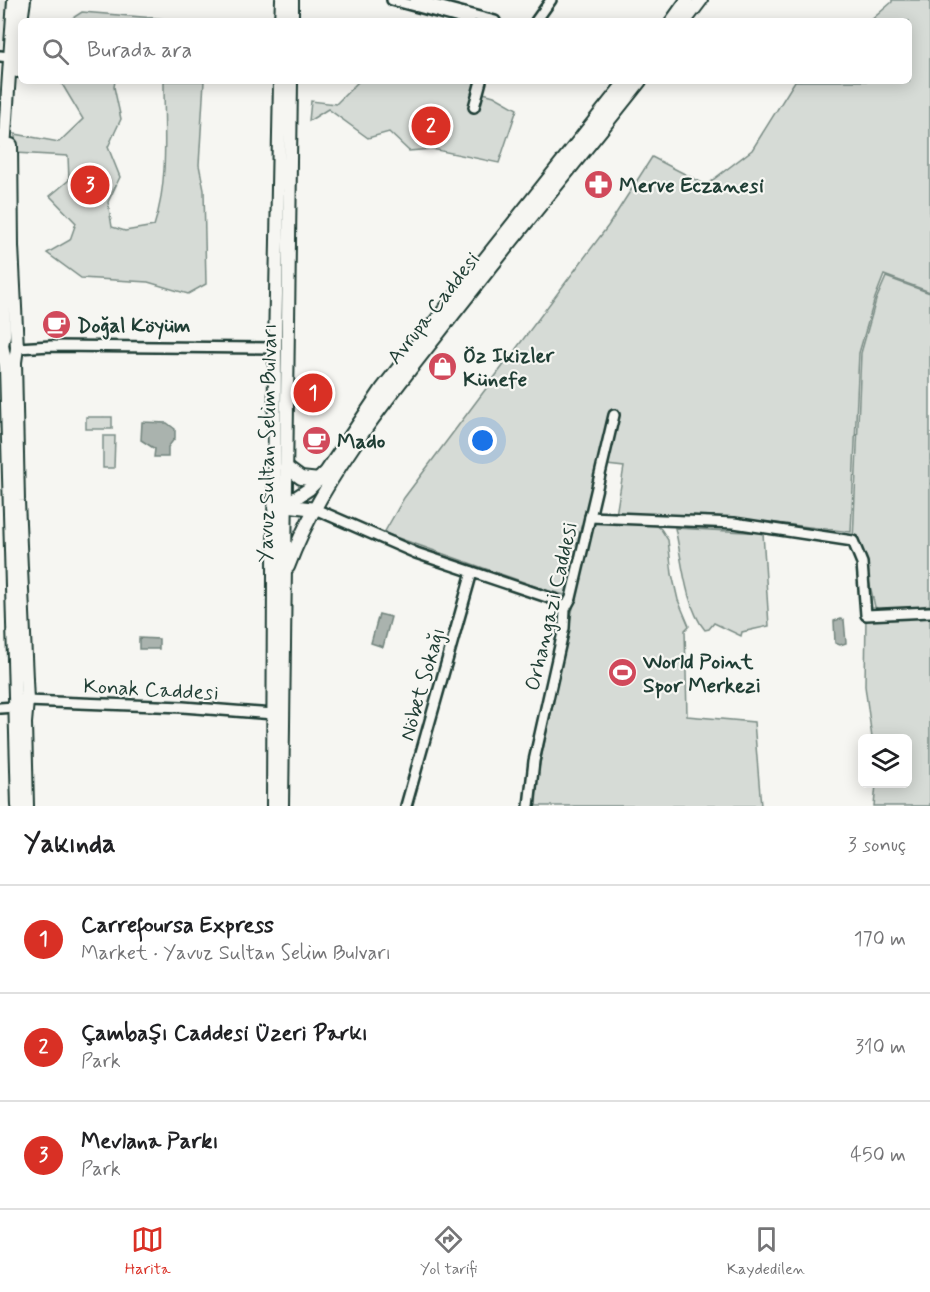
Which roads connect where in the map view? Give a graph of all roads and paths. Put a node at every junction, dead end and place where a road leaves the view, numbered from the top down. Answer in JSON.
{"nodes":[{"id":1,"x":14,"y":0,"type":"edge"},
{"id":2,"x":24,"y":0,"type":"edge"},
{"id":3,"x":277,"y":0,"type":"edge"},
{"id":4,"x":282,"y":0,"type":"edge"},
{"id":5,"x":292,"y":0,"type":"edge"},
{"id":6,"x":297,"y":0,"type":"edge"},
{"id":7,"x":392,"y":0,"type":"edge"},
{"id":8,"x":415,"y":0,"type":"edge"},
{"id":9,"x":551,"y":0,"type":"edge"},
{"id":10,"x":687,"y":0,"type":"edge"},
{"id":11,"x":701,"y":0,"type":"edge"},
{"id":12,"x":21,"y":18,"type":"edge"},
{"id":13,"x":285,"y":18,"type":"edge"},
{"id":14,"x":286,"y":18,"type":"edge"},
{"id":15,"x":288,"y":18,"type":"edge"},
{"id":16,"x":289,"y":18,"type":"edge"},
{"id":17,"x":459,"y":18,"type":"edge"},
{"id":18,"x":484,"y":18,"type":"edge"},
{"id":19,"x":538,"y":18,"type":"edge"},
{"id":20,"x":674,"y":18,"type":"edge"},
{"id":21,"x":687,"y":18,"type":"edge"},
{"id":22,"x":5,"y":57,"type":"edge"},
{"id":23,"x":18,"y":59,"type":"edge"},
{"id":24,"x":280,"y":84,"type":"edge"},
{"id":25,"x":291,"y":84,"type":"edge"},
{"id":26,"x":480,"y":84,"type":"edge"},
{"id":27,"x":621,"y":84,"type":"edge"},
{"id":28,"x":638,"y":84,"type":"edge"},
{"id":29,"x":474,"y":107,"type":"dead end"},
{"id":30,"x":5,"y":230,"type":"edge"},
{"id":31,"x":5,"y":245,"type":"edge"},
{"id":32,"x":282,"y":343,"type":"junction"},
{"id":33,"x":8,"y":347,"type":"edge"},
{"id":34,"x":614,"y":415,"type":"dead end"},
{"id":35,"x":286,"y":467,"type":"junction"},
{"id":36,"x":4,"y":468,"type":"edge"},
{"id":37,"x":319,"y":480,"type":"junction"},
{"id":38,"x":281,"y":505,"type":"junction"},
{"id":39,"x":315,"y":509,"type":"junction"},
{"id":40,"x":590,"y":517,"type":"junction"},
{"id":41,"x":472,"y":572,"type":"junction"},
{"id":42,"x":285,"y":577,"type":"junction"},
{"id":43,"x":565,"y":609,"type":"junction"},
{"id":44,"x":930,"y":612,"type":"edge"},
{"id":45,"x":0,"y":702,"type":"edge"},
{"id":46,"x":22,"y":703,"type":"junction"},
{"id":47,"x":0,"y":708,"type":"edge"},
{"id":48,"x":274,"y":714,"type":"junction"},
{"id":49,"x":18,"y":806,"type":"edge"},
{"id":50,"x":27,"y":806,"type":"edge"},
{"id":51,"x":273,"y":806,"type":"edge"},
{"id":52,"x":282,"y":806,"type":"edge"},
{"id":53,"x":406,"y":806,"type":"edge"},
{"id":54,"x":529,"y":806,"type":"edge"}],
"edges":[{"from":1,"to":22,"type":"main road"},
{"from":2,"to":12,"type":"main road"},
{"from":3,"to":13,"type":"main road"},
{"from":4,"to":14,"type":"main road"},
{"from":5,"to":15,"type":"main road"},
{"from":6,"to":16,"type":"main road"},
{"from":7,"to":17,"type":"street"},
{"from":8,"to":18,"type":"street"},
{"from":9,"to":19,"type":"street"},
{"from":10,"to":20,"type":"main road"},
{"from":11,"to":21,"type":"main road"},
{"from":22,"to":30,"type":"main road"},
{"from":23,"to":30,"type":"main road"},
{"from":24,"to":32,"type":"main road","name":"Yavuz Sultan Selim Bulvarı"},
{"from":25,"to":32,"type":"main road","name":"Yavuz Sultan Selim Bulvarı"},
{"from":26,"to":29,"type":"street"},
{"from":27,"to":37,"type":"main road","name":"Avrupa Caddesi"},
{"from":28,"to":39,"type":"main road","name":"Avrupa Caddesi"},
{"from":30,"to":31,"type":"main road"},
{"from":31,"to":33,"type":"main road"},
{"from":32,"to":33,"type":"street"},
{"from":32,"to":35,"type":"main road","name":"Yavuz Sultan Selim Bulvarı"},
{"from":32,"to":38,"type":"main road","name":"Yavuz Sultan Selim Bulvarı"},
{"from":33,"to":36,"type":"main road"},
{"from":33,"to":46,"type":"main road"},
{"from":34,"to":40,"type":"street","name":"Orhangazi Caddesi"},
{"from":35,"to":37,"type":"main road"},
{"from":35,"to":38,"type":"main road","name":"Yavuz Sultan Selim Bulvarı"},
{"from":36,"to":46,"type":"main road"},
{"from":37,"to":38,"type":"main road","name":"Avrupa Caddesi"},
{"from":38,"to":39,"type":"main road"},
{"from":38,"to":42,"type":"main road","name":"Yavuz Sultan Selim Bulvarı"},
{"from":38,"to":48,"type":"main road","name":"Yavuz Sultan Selim Bulvarı"},
{"from":39,"to":41,"type":"street"},
{"from":39,"to":42,"type":"main road","name":"Avrupa Caddesi"},
{"from":40,"to":43,"type":"street","name":"Orhangazi Caddesi"},
{"from":40,"to":44,"type":"street"},
{"from":41,"to":43,"type":"street"},
{"from":41,"to":53,"type":"street","name":"Nöbet Sokağı"},
{"from":42,"to":52,"type":"main road","name":"Yavuz Sultan Selim Bulvarı"},
{"from":43,"to":54,"type":"street","name":"Orhangazi Caddesi"},
{"from":45,"to":46,"type":"street","name":"Konak Caddesi"},
{"from":46,"to":47,"type":"street","name":"Konak Caddesi"},
{"from":46,"to":48,"type":"street","name":"Konak Caddesi"},
{"from":46,"to":49,"type":"main road"},
{"from":46,"to":50,"type":"main road"},
{"from":48,"to":51,"type":"main road","name":"Yavuz Sultan Selim Bulvarı"}]}
